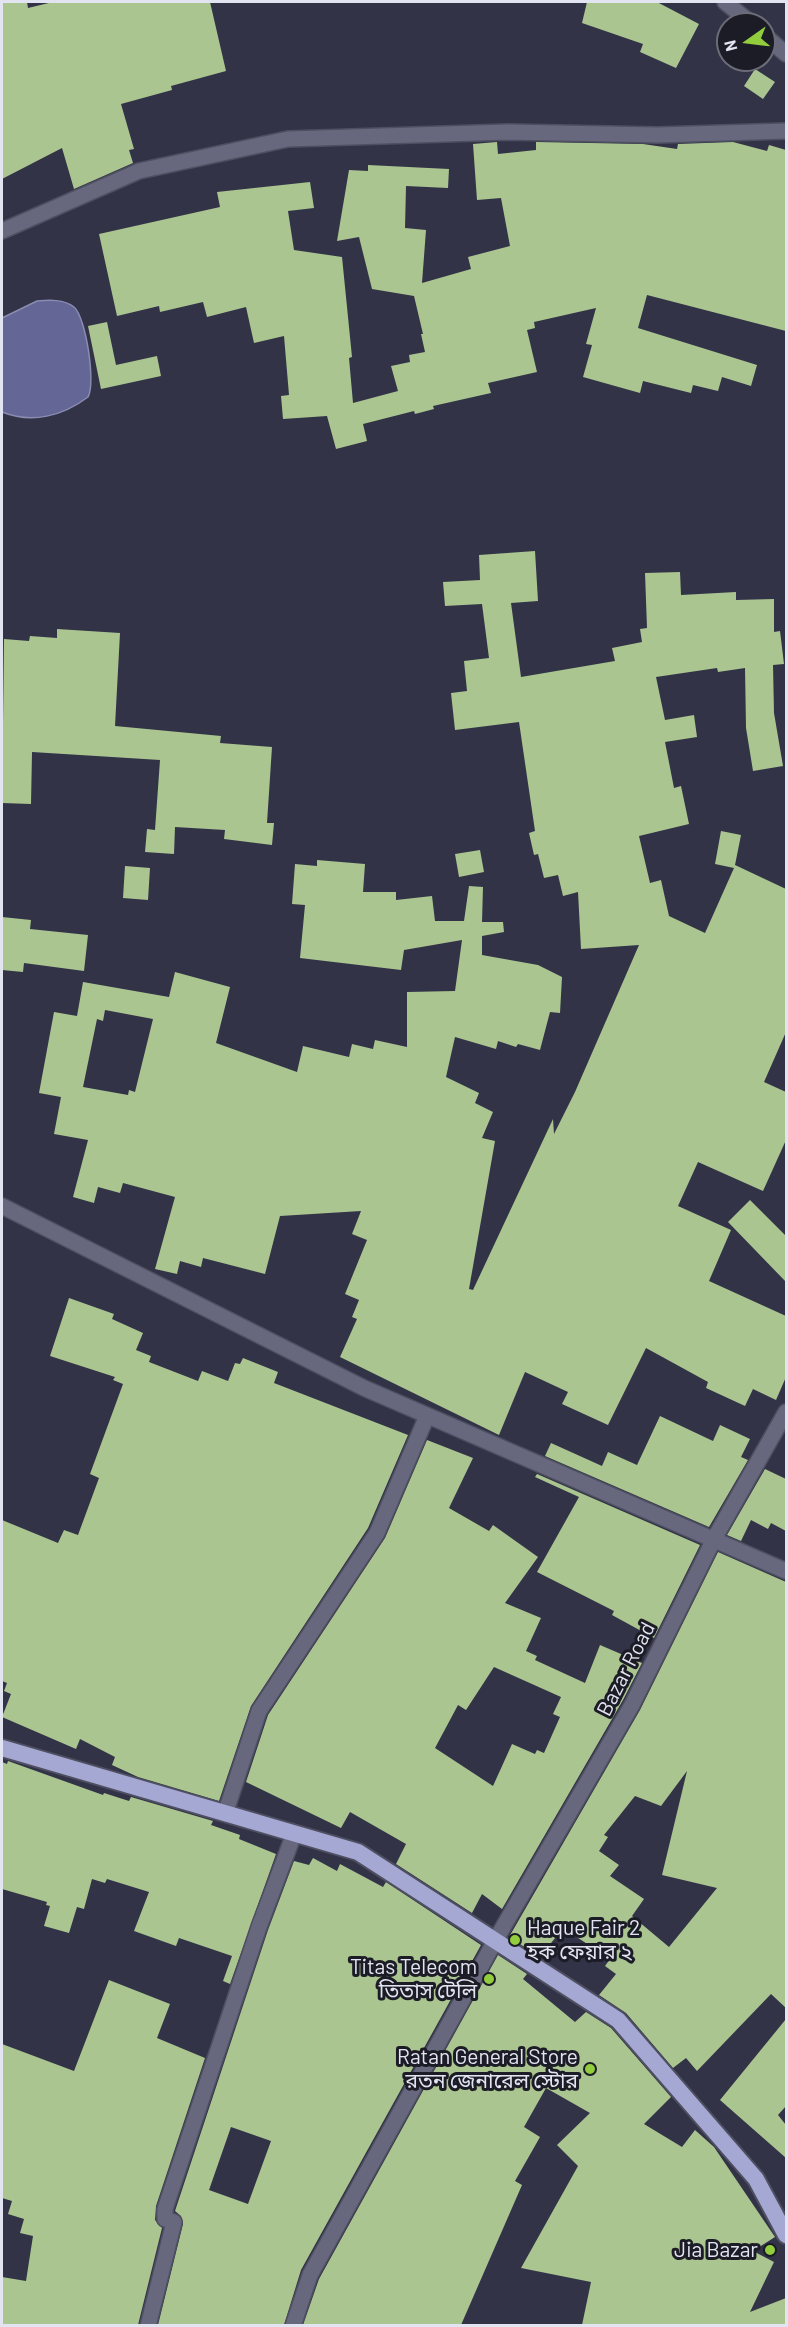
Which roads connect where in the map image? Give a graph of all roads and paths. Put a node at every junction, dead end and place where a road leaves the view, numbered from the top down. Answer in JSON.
{"nodes":[{"id":1,"x":725,"y":2,"type":"edge"},
{"id":2,"x":737,"y":12,"type":"edge"},
{"id":3,"x":786,"y":131,"type":"edge"},
{"id":4,"x":2,"y":231,"type":"edge"},
{"id":5,"x":2,"y":1206,"type":"edge"},
{"id":6,"x":786,"y":1412,"type":"edge"},
{"id":7,"x":427,"y":1416,"type":"junction"},
{"id":8,"x":714,"y":1539,"type":"junction"},
{"id":9,"x":786,"y":1571,"type":"edge"},
{"id":10,"x":2,"y":1748,"type":"edge"},
{"id":11,"x":225,"y":1814,"type":"junction"},
{"id":12,"x":294,"y":1834,"type":"junction"},
{"id":13,"x":495,"y":1941,"type":"junction"},
{"id":14,"x":786,"y":2235,"type":"edge"},
{"id":15,"x":148,"y":2325,"type":"edge"},
{"id":16,"x":293,"y":2325,"type":"edge"}],
"edges":[{"from":1,"to":2,"type":"street"},
{"from":3,"to":4,"type":"street"},
{"from":5,"to":7,"type":"street"},
{"from":6,"to":8,"type":"street","name":"Bazar Road"},
{"from":7,"to":8,"type":"street"},
{"from":7,"to":11,"type":"street"},
{"from":8,"to":9,"type":"street"},
{"from":8,"to":13,"type":"street","name":"Bazar Road"},
{"from":10,"to":11,"type":"highway"},
{"from":11,"to":12,"type":"highway"},
{"from":12,"to":13,"type":"highway"},
{"from":12,"to":15,"type":"street"},
{"from":13,"to":14,"type":"highway"},
{"from":13,"to":16,"type":"street","name":"Bazar Road"}]}
